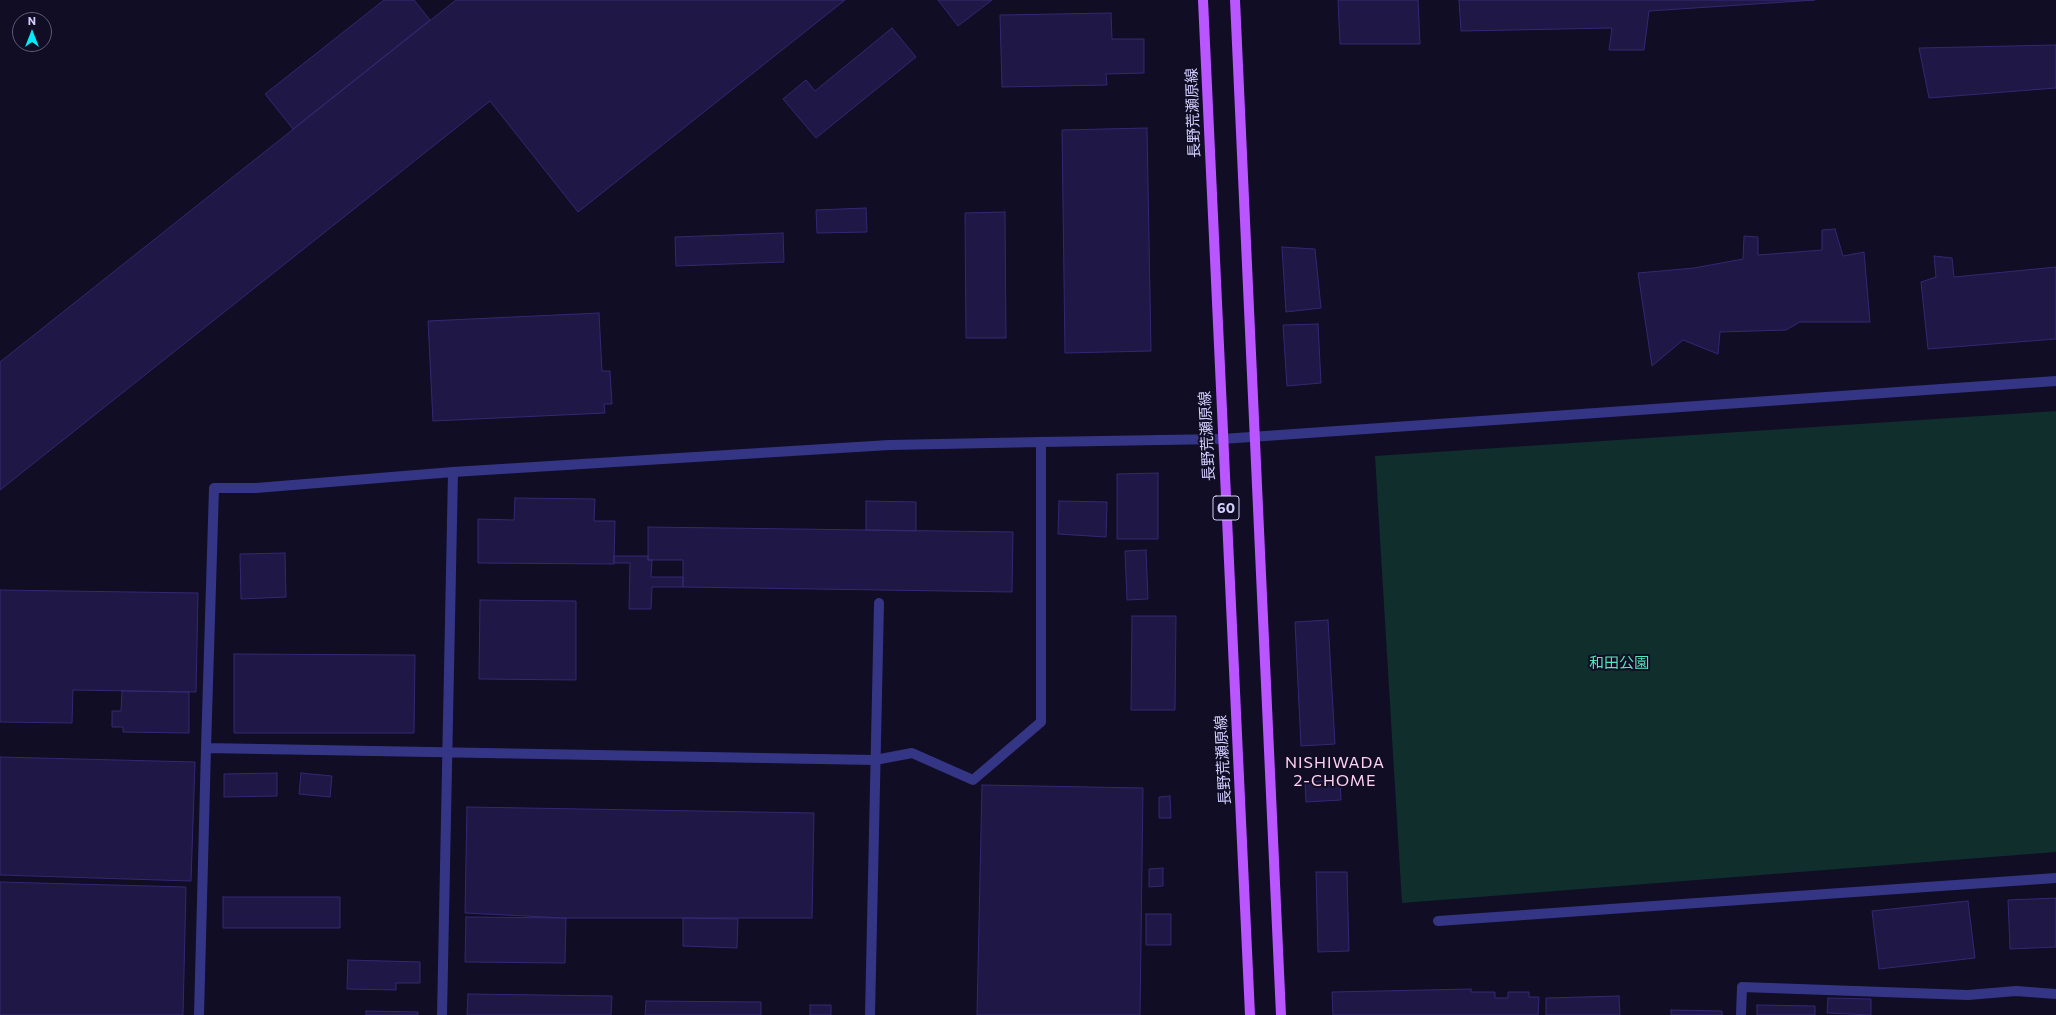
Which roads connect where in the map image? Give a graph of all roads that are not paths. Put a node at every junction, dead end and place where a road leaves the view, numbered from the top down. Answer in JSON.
{"nodes":[{"id":1,"x":1203,"y":0,"type":"edge"},
{"id":2,"x":1236,"y":0,"type":"edge"},
{"id":3,"x":2056,"y":381,"type":"edge"},
{"id":4,"x":1254,"y":437,"type":"junction"},
{"id":5,"x":1222,"y":439,"type":"junction"},
{"id":6,"x":1041,"y":442,"type":"junction"},
{"id":7,"x":453,"y":472,"type":"junction"},
{"id":8,"x":879,"y":603,"type":"dead end"},
{"id":9,"x":206,"y":748,"type":"junction"},
{"id":10,"x":448,"y":753,"type":"junction"},
{"id":11,"x":875,"y":760,"type":"junction"},
{"id":12,"x":2056,"y":878,"type":"edge"},
{"id":13,"x":1438,"y":922,"type":"dead end"},
{"id":14,"x":2056,"y":994,"type":"edge"},
{"id":15,"x":199,"y":1015,"type":"edge"},
{"id":16,"x":442,"y":1015,"type":"edge"},
{"id":17,"x":870,"y":1015,"type":"edge"},
{"id":18,"x":1250,"y":1015,"type":"edge"},
{"id":19,"x":1281,"y":1015,"type":"edge"},
{"id":20,"x":1742,"y":1015,"type":"edge"}],
"edges":[{"from":1,"to":5,"type":"main road","name":"長野荒瀬原線","number":"60"},
{"from":2,"to":4,"type":"main road","number":"60"},
{"from":3,"to":4,"type":"street"},
{"from":4,"to":5,"type":"street"},
{"from":4,"to":19,"type":"main road","number":"60"},
{"from":5,"to":6,"type":"street"},
{"from":5,"to":18,"type":"main road","name":"長野荒瀬原線","number":"60"},
{"from":6,"to":7,"type":"street"},
{"from":6,"to":11,"type":"street"},
{"from":7,"to":9,"type":"street"},
{"from":7,"to":10,"type":"street"},
{"from":8,"to":11,"type":"street"},
{"from":9,"to":10,"type":"street"},
{"from":9,"to":15,"type":"street"},
{"from":10,"to":11,"type":"street"},
{"from":10,"to":16,"type":"street"},
{"from":11,"to":17,"type":"street"},
{"from":12,"to":13,"type":"street"},
{"from":14,"to":20,"type":"street"}]}
